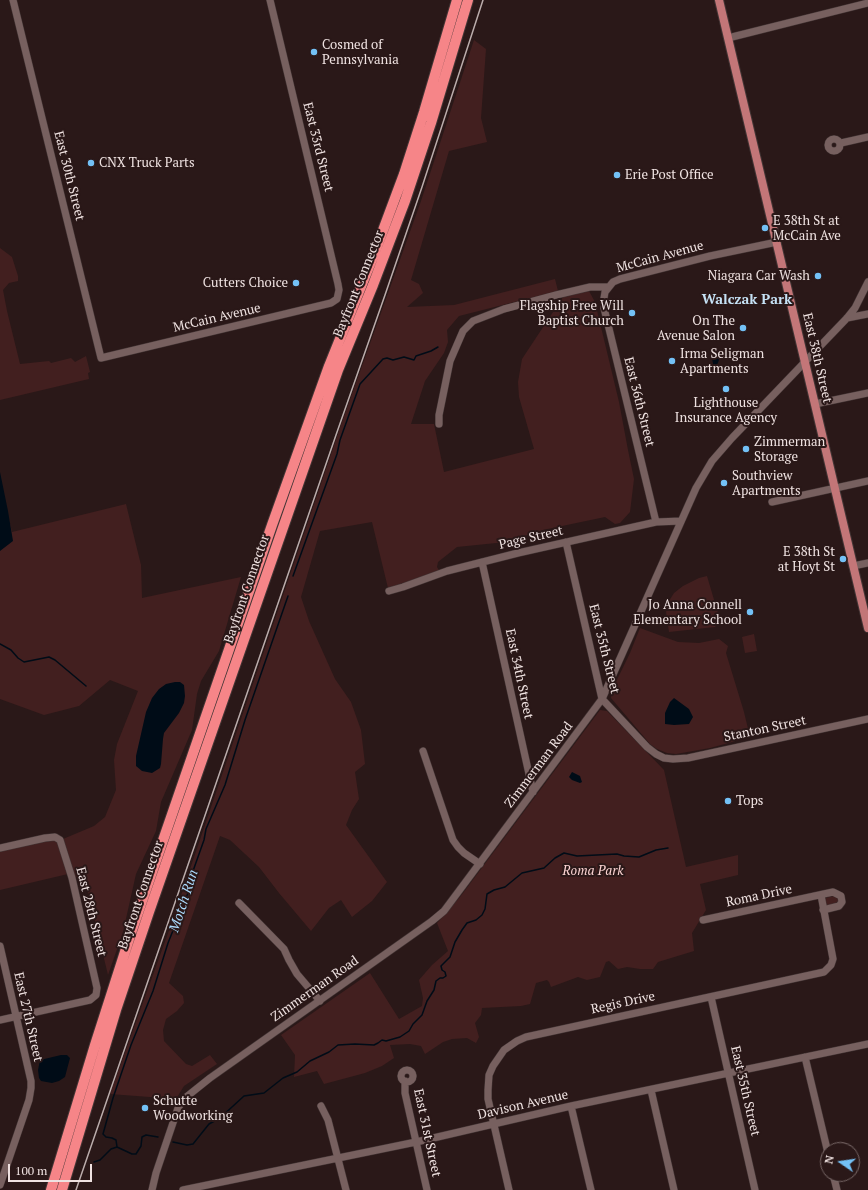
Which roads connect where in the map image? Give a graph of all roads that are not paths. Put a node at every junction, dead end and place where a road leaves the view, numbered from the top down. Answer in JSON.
{"nodes":[{"id":1,"x":13,"y":0,"type":"edge"},
{"id":2,"x":270,"y":0,"type":"edge"},
{"id":3,"x":456,"y":0,"type":"edge"},
{"id":4,"x":468,"y":0,"type":"edge"},
{"id":5,"x":719,"y":0,"type":"edge"},
{"id":6,"x":868,"y":3,"type":"edge"},
{"id":7,"x":728,"y":38,"type":"junction"},
{"id":8,"x":868,"y":136,"type":"edge"},
{"id":9,"x":840,"y":143,"type":"dead end"},
{"id":10,"x":777,"y":242,"type":"junction"},
{"id":11,"x":868,"y":282,"type":"edge"},
{"id":12,"x":608,"y":287,"type":"junction"},
{"id":13,"x":337,"y":299,"type":"joint"},
{"id":14,"x":868,"y":314,"type":"edge"},
{"id":15,"x":847,"y":318,"type":"junction"},
{"id":16,"x":101,"y":358,"type":"joint"},
{"id":17,"x":805,"y":362,"type":"junction"},
{"id":18,"x":868,"y":393,"type":"edge"},
{"id":19,"x":815,"y":404,"type":"junction"},
{"id":20,"x":439,"y":424,"type":"dead end"},
{"id":21,"x":868,"y":481,"type":"edge"},
{"id":22,"x":834,"y":488,"type":"junction"},
{"id":23,"x":772,"y":502,"type":"dead end"},
{"id":24,"x":681,"y":521,"type":"junction"},
{"id":25,"x":656,"y":522,"type":"junction"},
{"id":26,"x":566,"y":542,"type":"junction"},
{"id":27,"x":482,"y":562,"type":"junction"},
{"id":28,"x":868,"y":563,"type":"edge"},
{"id":29,"x":853,"y":566,"type":"junction"},
{"id":30,"x":389,"y":591,"type":"dead end"},
{"id":31,"x":868,"y":628,"type":"edge"},
{"id":32,"x":602,"y":699,"type":"junction"},
{"id":33,"x":868,"y":719,"type":"edge"},
{"id":34,"x":423,"y":751,"type":"dead end"},
{"id":35,"x":667,"y":758,"type":"joint"},
{"id":36,"x":533,"y":792,"type":"junction"},
{"id":37,"x":0,"y":848,"type":"edge"},
{"id":38,"x":480,"y":864,"type":"junction"},
{"id":39,"x":821,"y":895,"type":"junction"},
{"id":40,"x":239,"y":903,"type":"dead end"},
{"id":41,"x":823,"y":910,"type":"junction"},
{"id":42,"x":703,"y":920,"type":"dead end"},
{"id":43,"x":0,"y":946,"type":"edge"},
{"id":44,"x":711,"y":997,"type":"junction"},
{"id":45,"x":320,"y":1001,"type":"junction"},
{"id":46,"x":16,"y":1016,"type":"junction"},
{"id":47,"x":0,"y":1020,"type":"edge"},
{"id":48,"x":868,"y":1044,"type":"edge"},
{"id":49,"x":805,"y":1057,"type":"junction"},
{"id":50,"x":728,"y":1074,"type":"junction"},
{"id":51,"x":405,"y":1081,"type":"dead end"},
{"id":52,"x":651,"y":1090,"type":"junction"},
{"id":53,"x":321,"y":1106,"type":"dead end"},
{"id":54,"x":572,"y":1106,"type":"junction"},
{"id":55,"x":494,"y":1124,"type":"junction"},
{"id":56,"x":416,"y":1142,"type":"junction"},
{"id":57,"x":825,"y":1142,"type":"edge"},
{"id":58,"x":338,"y":1157,"type":"junction"},
{"id":59,"x":0,"y":1185,"type":"edge"},
{"id":60,"x":51,"y":1190,"type":"edge"},
{"id":61,"x":62,"y":1190,"type":"edge"},
{"id":62,"x":152,"y":1190,"type":"edge"},
{"id":63,"x":183,"y":1190,"type":"edge"},
{"id":64,"x":346,"y":1190,"type":"edge"},
{"id":65,"x":427,"y":1190,"type":"edge"},
{"id":66,"x":509,"y":1190,"type":"edge"},
{"id":67,"x":591,"y":1190,"type":"edge"},
{"id":68,"x":674,"y":1190,"type":"edge"},
{"id":69,"x":755,"y":1190,"type":"edge"}],
"edges":[{"from":1,"to":16,"type":"street","name":"East 30th Street"},
{"from":2,"to":13,"type":"street","name":"East 33rd Street"},
{"from":3,"to":60,"type":"highway","name":"Bayfront Connector"},
{"from":4,"to":61,"type":"highway","name":"Bayfront Connector"},
{"from":5,"to":7,"type":"main road","name":"East 38th Street"},
{"from":6,"to":7,"type":"street"},
{"from":7,"to":10,"type":"main road","name":"East 38th Street"},
{"from":8,"to":9,"type":"street"},
{"from":10,"to":12,"type":"street","name":"McCain Avenue"},
{"from":10,"to":17,"type":"main road","name":"East 38th Street"},
{"from":11,"to":15,"type":"street","name":"Zimmerman Road"},
{"from":12,"to":20,"type":"street","name":"McCain Avenue"},
{"from":12,"to":25,"type":"street","name":"East 36th Street"},
{"from":13,"to":16,"type":"street","name":"McCain Avenue"},
{"from":14,"to":15,"type":"street"},
{"from":15,"to":17,"type":"street","name":"Zimmerman Road"},
{"from":17,"to":19,"type":"main road","name":"East 38th Street"},
{"from":17,"to":24,"type":"street","name":"Zimmerman Road"},
{"from":18,"to":19,"type":"street"},
{"from":19,"to":22,"type":"main road","name":"East 38th Street"},
{"from":21,"to":22,"type":"street"},
{"from":22,"to":23,"type":"street"},
{"from":22,"to":29,"type":"main road","name":"East 38th Street"},
{"from":24,"to":25,"type":"street","name":"Page Street"},
{"from":24,"to":32,"type":"street","name":"Zimmerman Road"},
{"from":25,"to":26,"type":"street","name":"Page Street"},
{"from":26,"to":27,"type":"street","name":"Page Street"},
{"from":26,"to":32,"type":"street","name":"East 35th Street"},
{"from":27,"to":30,"type":"street","name":"Page Street"},
{"from":27,"to":36,"type":"street","name":"East 34th Street"},
{"from":28,"to":29,"type":"street"},
{"from":29,"to":31,"type":"main road","name":"East 38th Street"},
{"from":32,"to":35,"type":"street","name":"East 35th Street"},
{"from":32,"to":36,"type":"street","name":"Zimmerman Road"},
{"from":33,"to":35,"type":"street","name":"Stanton Street"},
{"from":34,"to":38,"type":"street"},
{"from":36,"to":38,"type":"street","name":"Zimmerman Road"},
{"from":37,"to":46,"type":"street","name":"East 28th Street"},
{"from":38,"to":45,"type":"street","name":"Zimmerman Road"},
{"from":39,"to":41,"type":"street"},
{"from":39,"to":41,"type":"street","name":"Roma Drive"},
{"from":39,"to":42,"type":"street","name":"Roma Drive"},
{"from":40,"to":45,"type":"street"},
{"from":41,"to":44,"type":"street","name":"Regis Drive"},
{"from":43,"to":46,"type":"street","name":"East 27th Street"},
{"from":44,"to":50,"type":"street","name":"East 35th Street"},
{"from":44,"to":55,"type":"street","name":"Regis Drive"},
{"from":45,"to":62,"type":"street","name":"Zimmerman Road"},
{"from":46,"to":47,"type":"street"},
{"from":46,"to":59,"type":"street","name":"East 27th Street"},
{"from":48,"to":49,"type":"street","name":"Davison Avenue"},
{"from":49,"to":50,"type":"street","name":"Davison Avenue"},
{"from":49,"to":57,"type":"street"},
{"from":50,"to":52,"type":"street","name":"Davison Avenue"},
{"from":50,"to":69,"type":"street","name":"East 35th Street"},
{"from":51,"to":56,"type":"street","name":"East 31st Street"},
{"from":52,"to":54,"type":"street","name":"Davison Avenue"},
{"from":52,"to":68,"type":"street"},
{"from":53,"to":58,"type":"street"},
{"from":54,"to":55,"type":"street","name":"Davison Avenue"},
{"from":54,"to":67,"type":"street"},
{"from":55,"to":56,"type":"street","name":"Davison Avenue"},
{"from":55,"to":66,"type":"street","name":"Regis Drive"},
{"from":56,"to":58,"type":"street","name":"Davison Avenue"},
{"from":56,"to":65,"type":"street","name":"East 31st Street"},
{"from":58,"to":63,"type":"street","name":"Davison Avenue"},
{"from":58,"to":64,"type":"street"}]}
